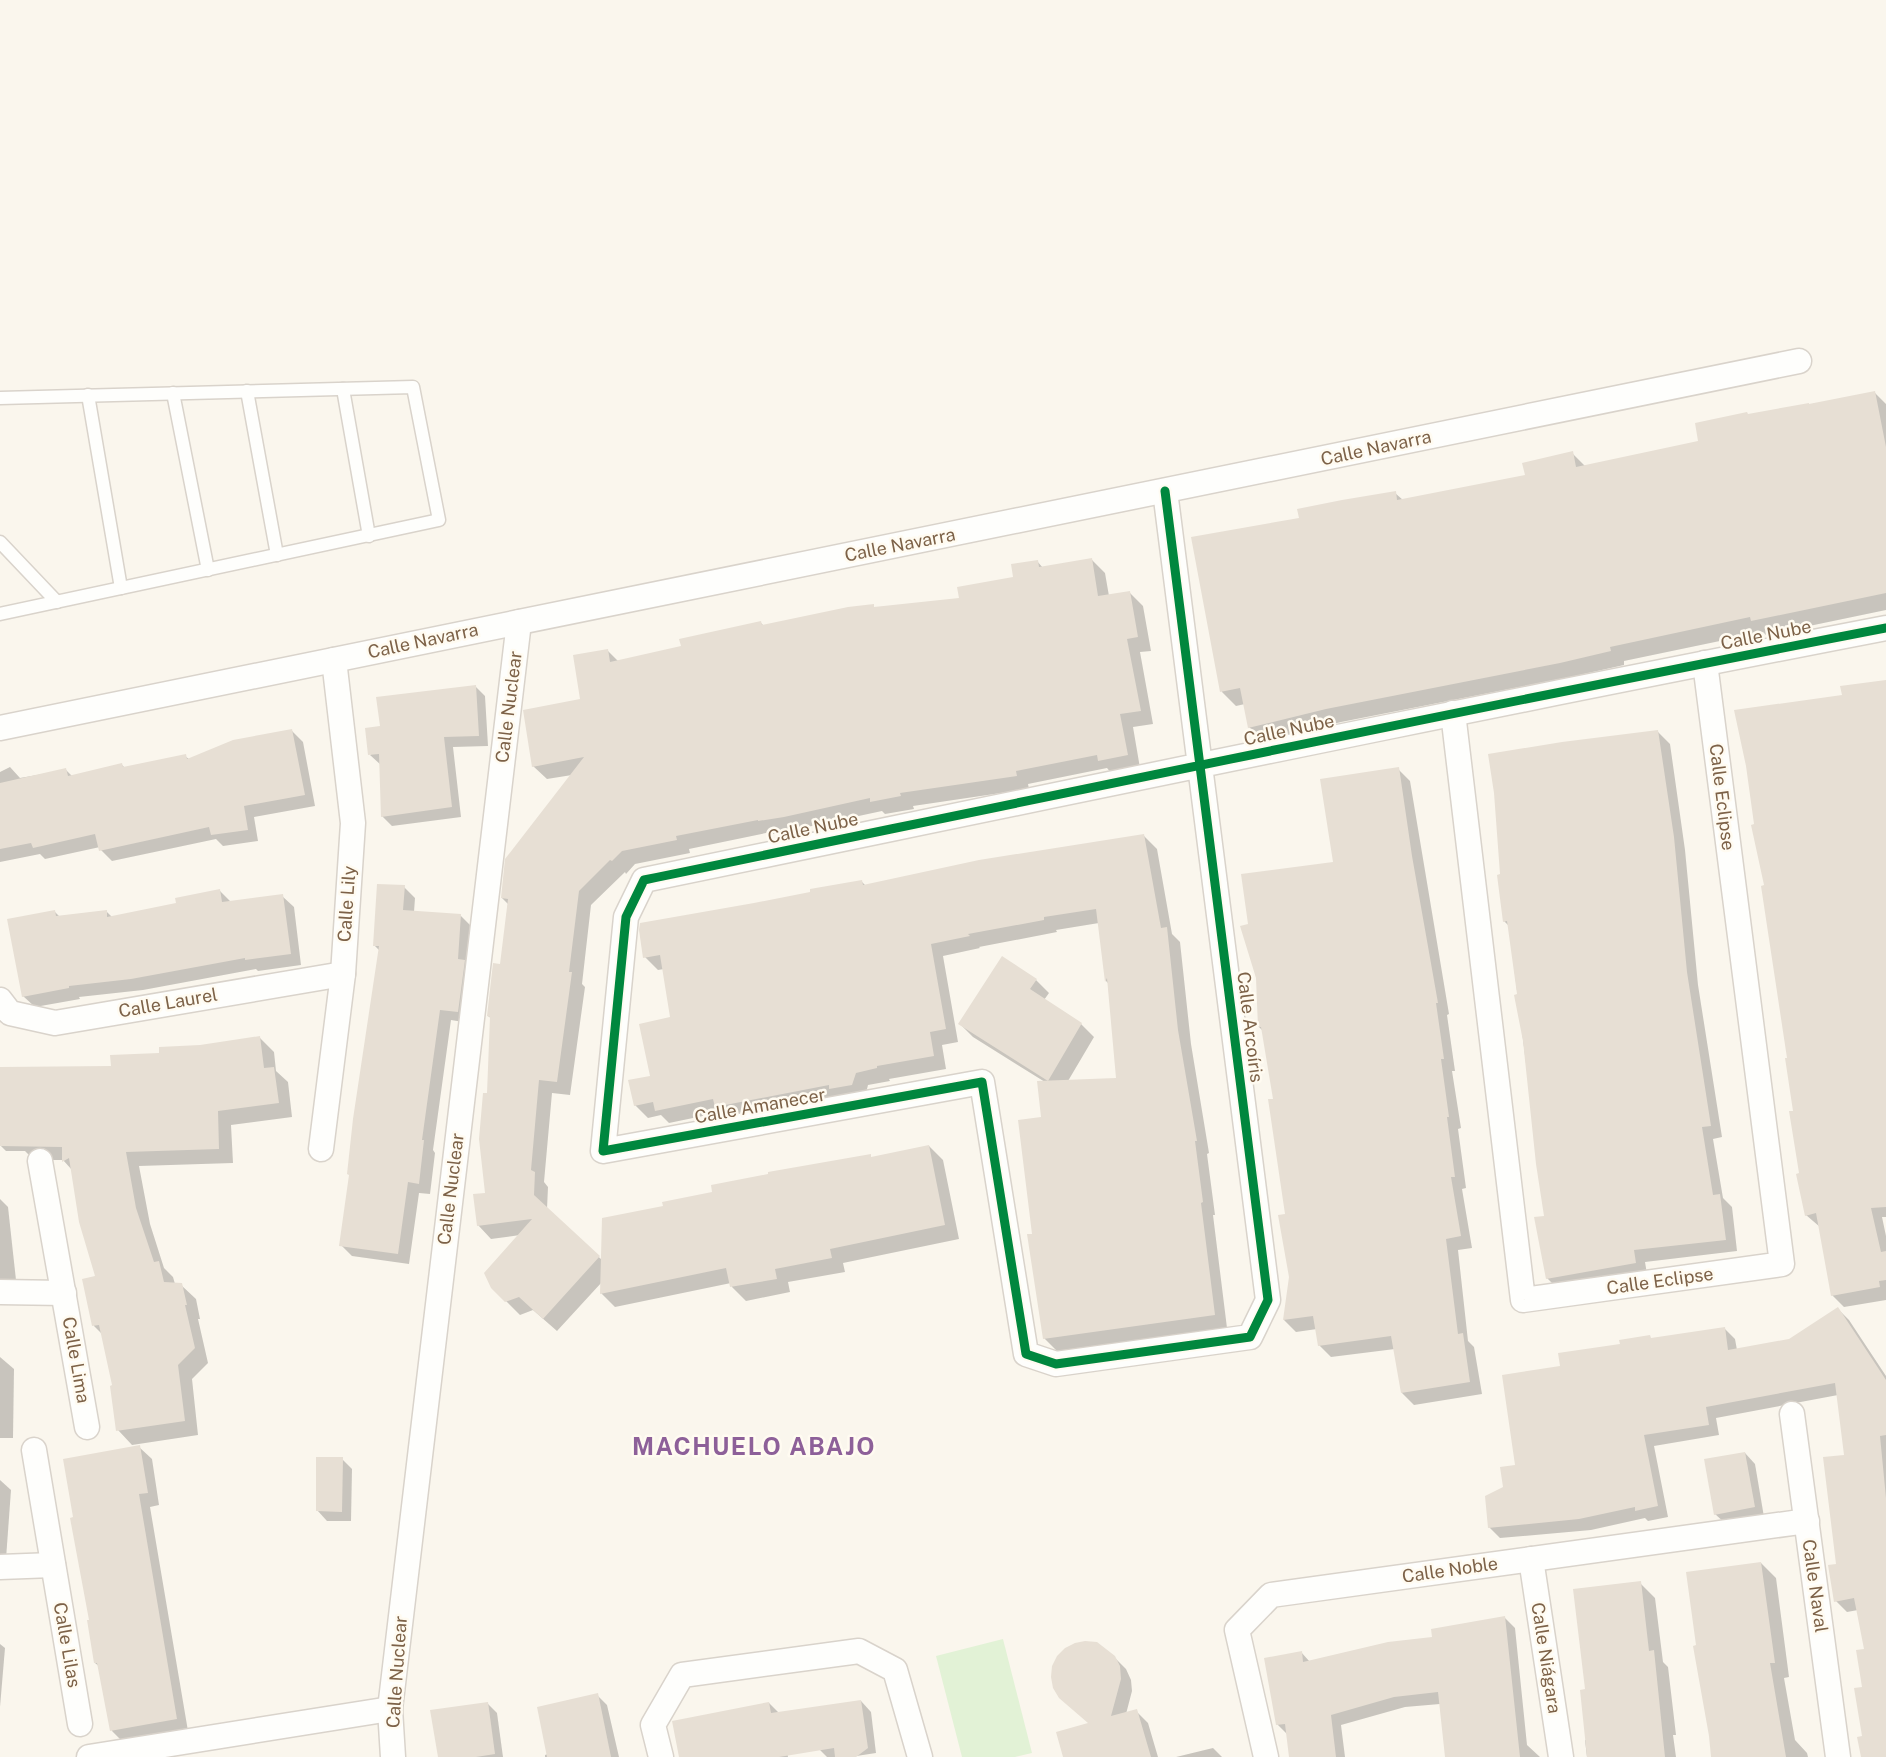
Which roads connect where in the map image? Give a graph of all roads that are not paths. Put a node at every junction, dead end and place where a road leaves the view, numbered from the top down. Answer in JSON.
{"nodes":[{"id":1,"x":1799,"y":361,"type":"dead end"},
{"id":2,"x":343,"y":388,"type":"junction"},
{"id":3,"x":247,"y":391,"type":"junction"},
{"id":4,"x":173,"y":393,"type":"junction"},
{"id":5,"x":88,"y":395,"type":"junction"},
{"id":6,"x":0,"y":398,"type":"edge"},
{"id":7,"x":1165,"y":491,"type":"junction"},
{"id":8,"x":369,"y":536,"type":"junction"},
{"id":9,"x":0,"y":542,"type":"edge"},
{"id":10,"x":277,"y":555,"type":"junction"},
{"id":11,"x":208,"y":570,"type":"junction"},
{"id":12,"x":121,"y":588,"type":"junction"},
{"id":13,"x":57,"y":602,"type":"junction"},
{"id":14,"x":0,"y":614,"type":"edge"},
{"id":15,"x":519,"y":622,"type":"junction"},
{"id":16,"x":1886,"y":628,"type":"edge"},
{"id":17,"x":334,"y":660,"type":"junction"},
{"id":18,"x":1705,"y":663,"type":"junction"},
{"id":19,"x":1453,"y":713,"type":"junction"},
{"id":20,"x":0,"y":728,"type":"edge"},
{"id":21,"x":1200,"y":765,"type":"junction"},
{"id":22,"x":700,"y":868,"type":"joint"},
{"id":23,"x":343,"y":974,"type":"junction"},
{"id":24,"x":0,"y":1000,"type":"edge"},
{"id":25,"x":321,"y":1149,"type":"dead end"},
{"id":26,"x":40,"y":1161,"type":"dead end"},
{"id":27,"x":0,"y":1292,"type":"edge"},
{"id":28,"x":64,"y":1293,"type":"junction"},
{"id":29,"x":1026,"y":1354,"type":"joint"},
{"id":30,"x":1792,"y":1414,"type":"dead end"},
{"id":31,"x":87,"y":1427,"type":"dead end"},
{"id":32,"x":34,"y":1450,"type":"dead end"},
{"id":33,"x":1807,"y":1521,"type":"junction"},
{"id":34,"x":1531,"y":1559,"type":"junction"},
{"id":35,"x":53,"y":1566,"type":"junction"},
{"id":36,"x":0,"y":1567,"type":"edge"},
{"id":37,"x":390,"y":1709,"type":"junction"},
{"id":38,"x":80,"y":1724,"type":"dead end"},
{"id":39,"x":89,"y":1757,"type":"edge"},
{"id":40,"x":393,"y":1757,"type":"edge"},
{"id":41,"x":661,"y":1757,"type":"edge"},
{"id":42,"x":920,"y":1757,"type":"edge"},
{"id":43,"x":1266,"y":1757,"type":"edge"},
{"id":44,"x":1561,"y":1757,"type":"edge"},
{"id":45,"x":1838,"y":1757,"type":"edge"}],
"edges":[{"from":1,"to":7,"type":"street","name":"Calle Navarra"},
{"from":2,"to":3,"type":"lane"},
{"from":2,"to":8,"type":"lane"},
{"from":2,"to":8,"type":"lane"},
{"from":3,"to":4,"type":"lane"},
{"from":3,"to":10,"type":"lane"},
{"from":4,"to":5,"type":"lane"},
{"from":4,"to":11,"type":"lane"},
{"from":5,"to":6,"type":"lane"},
{"from":5,"to":12,"type":"lane"},
{"from":7,"to":15,"type":"street","name":"Calle Navarra"},
{"from":7,"to":21,"type":"street","name":"Calle Arcoíris"},
{"from":8,"to":10,"type":"lane"},
{"from":9,"to":13,"type":"lane"},
{"from":10,"to":11,"type":"lane"},
{"from":11,"to":12,"type":"lane"},
{"from":12,"to":13,"type":"lane"},
{"from":13,"to":14,"type":"lane"},
{"from":15,"to":17,"type":"street","name":"Calle Navarra"},
{"from":15,"to":37,"type":"street","name":"Calle Nuclear"},
{"from":16,"to":18,"type":"street","name":"Calle Nube"},
{"from":17,"to":20,"type":"street","name":"Calle Navarra"},
{"from":17,"to":23,"type":"street","name":"Calle Lily"},
{"from":18,"to":19,"type":"street","name":"Calle Nube"},
{"from":18,"to":19,"type":"street","name":"Calle Eclipse"},
{"from":19,"to":21,"type":"street","name":"Calle Nube"},
{"from":21,"to":22,"type":"street","name":"Calle Nube"},
{"from":21,"to":29,"type":"street","name":"Calle Arcoíris"},
{"from":22,"to":29,"type":"street","name":"Calle Amanecer"},
{"from":23,"to":24,"type":"street","name":"Calle Laurel"},
{"from":23,"to":25,"type":"street","name":"Calle Lily"},
{"from":26,"to":28,"type":"street","name":"Calle Lima"},
{"from":27,"to":28,"type":"street","name":"Calle Lima"},
{"from":28,"to":31,"type":"street","name":"Calle Lima"},
{"from":30,"to":33,"type":"street","name":"Calle Naval"},
{"from":32,"to":35,"type":"street","name":"Calle Lilas"},
{"from":33,"to":34,"type":"street","name":"Calle Noble"},
{"from":33,"to":45,"type":"street","name":"Calle Naval"},
{"from":34,"to":43,"type":"street","name":"Calle Noble"},
{"from":34,"to":44,"type":"street","name":"Calle Niágara"},
{"from":35,"to":36,"type":"street"},
{"from":35,"to":38,"type":"street","name":"Calle Lilas"},
{"from":37,"to":39,"type":"street"},
{"from":37,"to":40,"type":"street","name":"Calle Nuclear"},
{"from":41,"to":42,"type":"street"}]}
